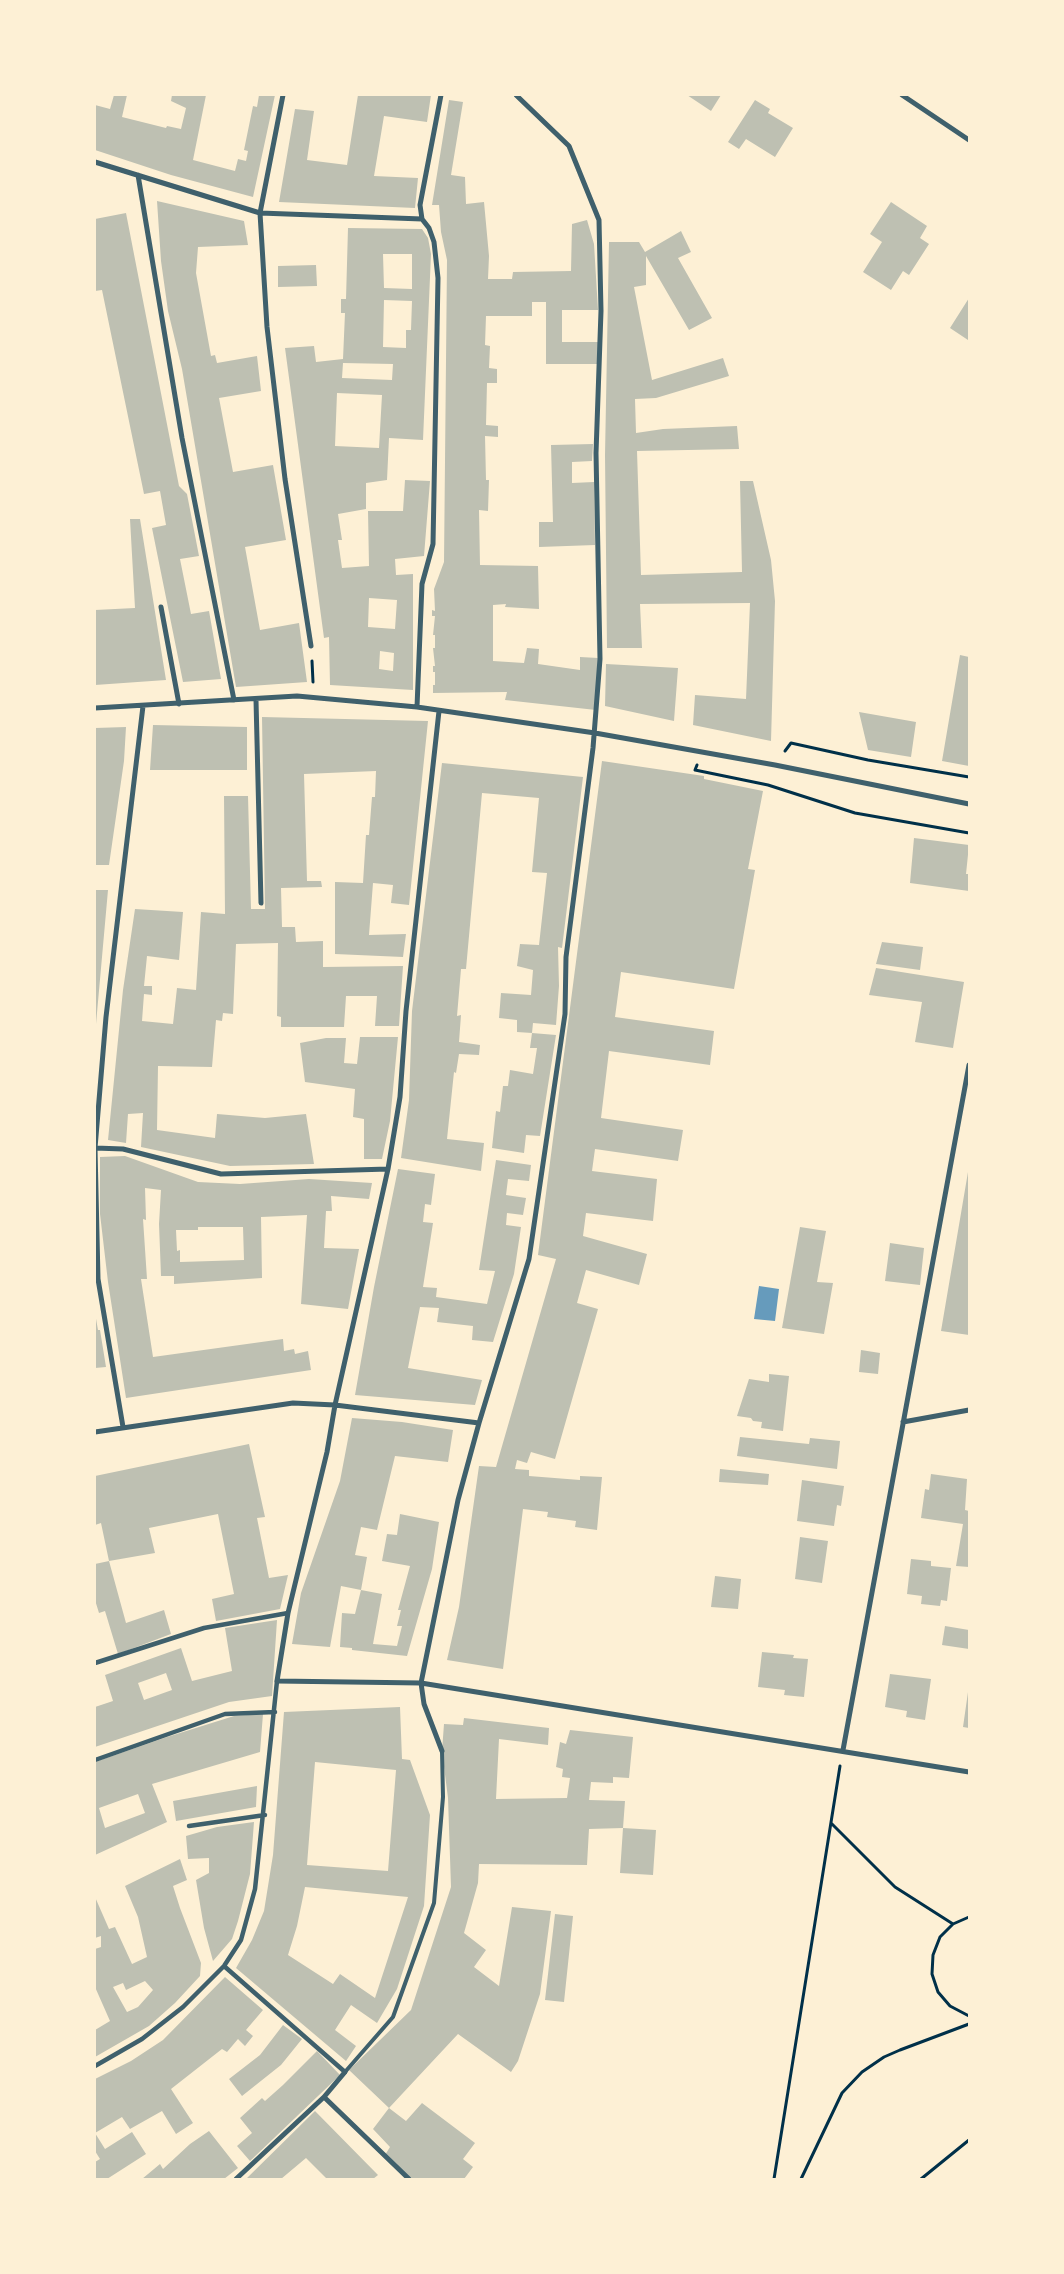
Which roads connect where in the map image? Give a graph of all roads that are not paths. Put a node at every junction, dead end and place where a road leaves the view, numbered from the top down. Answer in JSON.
{"nodes":[{"id":1,"x":283,"y":95,"type":"edge"},
{"id":2,"x":441,"y":95,"type":"edge"},
{"id":3,"x":516,"y":95,"type":"edge"},
{"id":4,"x":902,"y":95,"type":"edge"},
{"id":5,"x":969,"y":140,"type":"edge"},
{"id":6,"x":95,"y":162,"type":"edge"},
{"id":7,"x":138,"y":175,"type":"junction"},
{"id":8,"x":260,"y":213,"type":"junction"},
{"id":9,"x":422,"y":220,"type":"junction"},
{"id":10,"x":161,"y":607,"type":"dead end"},
{"id":11,"x":311,"y":646,"type":"road end"},
{"id":12,"x":234,"y":700,"type":"junction"},
{"id":13,"x":256,"y":700,"type":"junction"},
{"id":14,"x":179,"y":704,"type":"junction"},
{"id":15,"x":144,"y":706,"type":"junction"},
{"id":16,"x":417,"y":707,"type":"junction"},
{"id":17,"x":95,"y":708,"type":"edge"},
{"id":18,"x":439,"y":711,"type":"junction"},
{"id":19,"x":595,"y":733,"type":"junction"},
{"id":20,"x":969,"y":804,"type":"edge"},
{"id":21,"x":261,"y":903,"type":"dead end"},
{"id":22,"x":969,"y":1065,"type":"edge"},
{"id":23,"x":95,"y":1148,"type":"edge"},
{"id":24,"x":388,"y":1169,"type":"junction"},
{"id":25,"x":335,"y":1405,"type":"junction"},
{"id":26,"x":969,"y":1410,"type":"edge"},
{"id":27,"x":903,"y":1422,"type":"junction"},
{"id":28,"x":479,"y":1423,"type":"junction"},
{"id":29,"x":123,"y":1427,"type":"junction"},
{"id":30,"x":95,"y":1432,"type":"edge"},
{"id":31,"x":288,"y":1613,"type":"junction"},
{"id":32,"x":95,"y":1663,"type":"edge"},
{"id":33,"x":277,"y":1681,"type":"junction"},
{"id":34,"x":421,"y":1683,"type":"junction"},
{"id":35,"x":275,"y":1712,"type":"junction"},
{"id":36,"x":843,"y":1750,"type":"junction"},
{"id":37,"x":442,"y":1751,"type":"joint"},
{"id":38,"x":95,"y":1760,"type":"edge"},
{"id":39,"x":969,"y":1772,"type":"edge"},
{"id":40,"x":264,"y":1815,"type":"junction"},
{"id":41,"x":189,"y":1826,"type":"dead end"},
{"id":42,"x":224,"y":1966,"type":"junction"},
{"id":43,"x":95,"y":2066,"type":"edge"},
{"id":44,"x":345,"y":2072,"type":"junction"},
{"id":45,"x":324,"y":2097,"type":"junction"},
{"id":46,"x":236,"y":2179,"type":"edge"},
{"id":47,"x":409,"y":2179,"type":"edge"}],
"edges":[{"from":1,"to":8,"type":"street"},
{"from":2,"to":9,"type":"street"},
{"from":3,"to":19,"type":"street"},
{"from":4,"to":5,"type":"street"},
{"from":6,"to":7,"type":"street"},
{"from":7,"to":8,"type":"street"},
{"from":7,"to":12,"type":"street"},
{"from":8,"to":9,"type":"street"},
{"from":8,"to":11,"type":"street"},
{"from":9,"to":16,"type":"street"},
{"from":10,"to":14,"type":"street"},
{"from":12,"to":13,"type":"street"},
{"from":12,"to":14,"type":"street"},
{"from":13,"to":16,"type":"street"},
{"from":13,"to":21,"type":"street"},
{"from":14,"to":15,"type":"street"},
{"from":15,"to":17,"type":"street"},
{"from":15,"to":23,"type":"street"},
{"from":16,"to":18,"type":"street"},
{"from":18,"to":19,"type":"street"},
{"from":18,"to":24,"type":"street"},
{"from":19,"to":20,"type":"street"},
{"from":19,"to":28,"type":"street"},
{"from":22,"to":27,"type":"street"},
{"from":23,"to":24,"type":"street"},
{"from":23,"to":29,"type":"street"},
{"from":24,"to":25,"type":"street"},
{"from":25,"to":28,"type":"street"},
{"from":25,"to":29,"type":"street"},
{"from":25,"to":31,"type":"street"},
{"from":26,"to":27,"type":"street"},
{"from":27,"to":36,"type":"street"},
{"from":28,"to":34,"type":"street"},
{"from":29,"to":30,"type":"street"},
{"from":31,"to":32,"type":"street"},
{"from":31,"to":33,"type":"street"},
{"from":33,"to":34,"type":"street"},
{"from":33,"to":35,"type":"street"},
{"from":34,"to":36,"type":"street"},
{"from":34,"to":37,"type":"street"},
{"from":35,"to":38,"type":"street"},
{"from":35,"to":40,"type":"street"},
{"from":36,"to":39,"type":"street"},
{"from":37,"to":44,"type":"lane"},
{"from":40,"to":41,"type":"street"},
{"from":40,"to":42,"type":"street"},
{"from":42,"to":43,"type":"street"},
{"from":42,"to":44,"type":"street"},
{"from":44,"to":45,"type":"street"},
{"from":45,"to":46,"type":"street"},
{"from":45,"to":47,"type":"street"}]}
